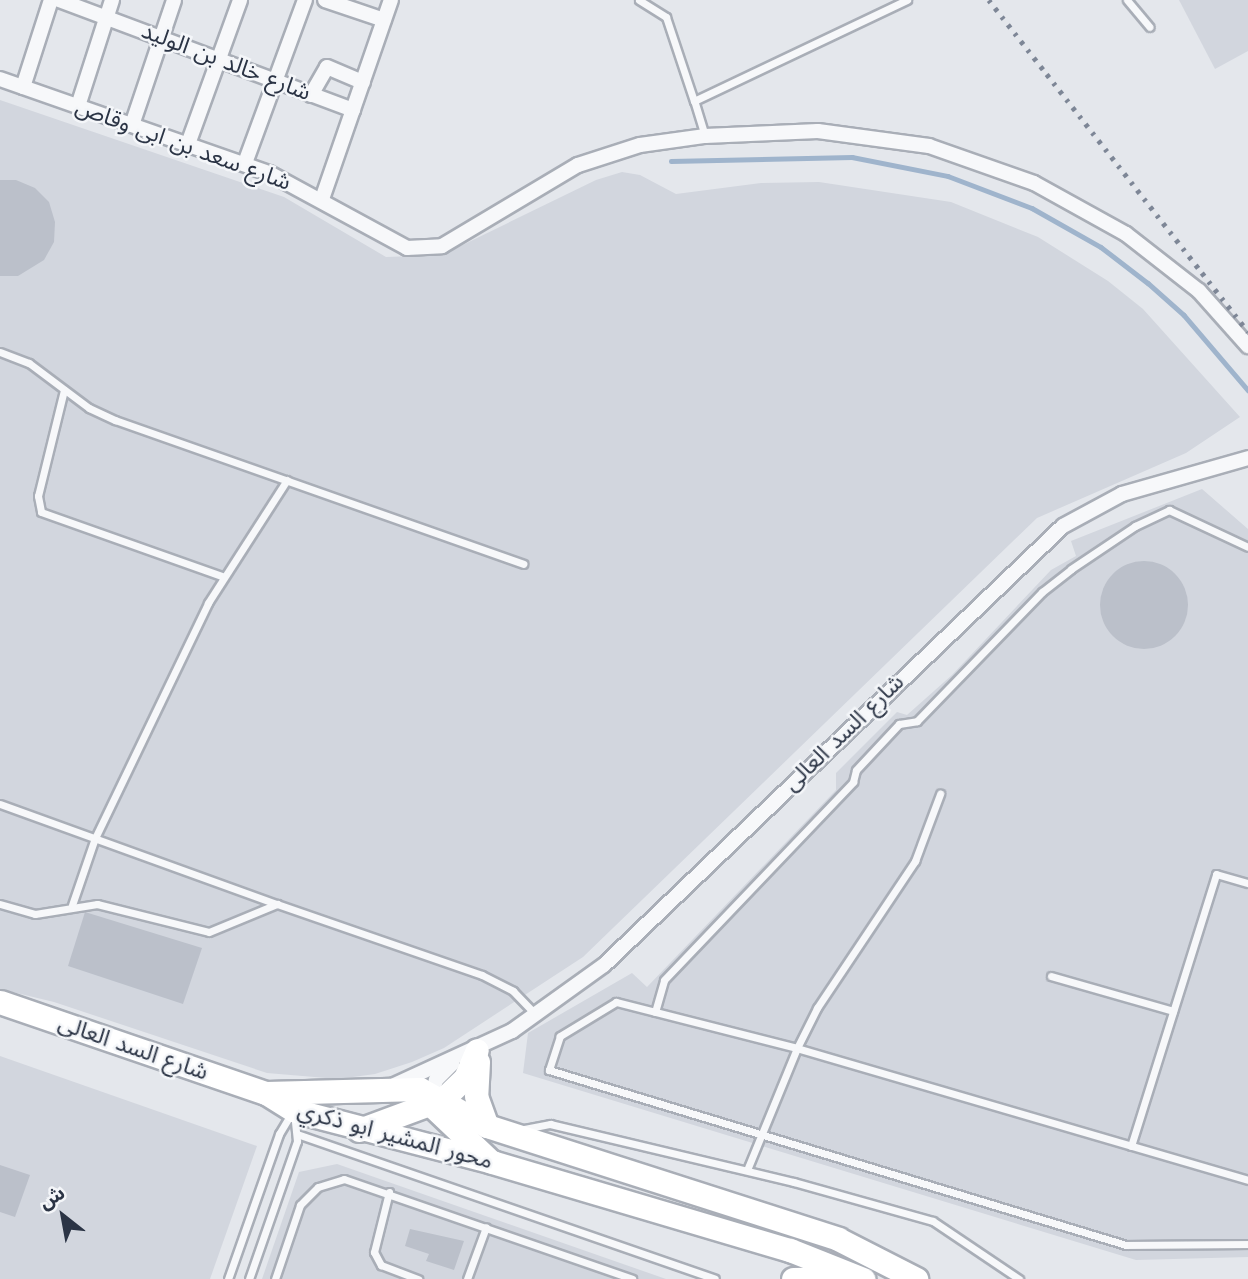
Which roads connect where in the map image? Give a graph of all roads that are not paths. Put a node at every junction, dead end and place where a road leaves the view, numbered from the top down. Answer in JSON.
{"nodes":[{"id":1,"x":51,"y":0,"type":"edge"},
{"id":2,"x":59,"y":0,"type":"edge"},
{"id":3,"x":112,"y":0,"type":"edge"},
{"id":4,"x":174,"y":0,"type":"edge"},
{"id":5,"x":240,"y":0,"type":"edge"},
{"id":6,"x":305,"y":0,"type":"edge"},
{"id":7,"x":325,"y":0,"type":"edge"},
{"id":8,"x":391,"y":0,"type":"edge"},
{"id":9,"x":639,"y":0,"type":"edge"},
{"id":10,"x":907,"y":0,"type":"edge"},
{"id":11,"x":1127,"y":0,"type":"edge"},
{"id":12,"x":107,"y":16,"type":"junction"},
{"id":13,"x":384,"y":20,"type":"junction"},
{"id":14,"x":1150,"y":27,"type":"dead end"},
{"id":15,"x":161,"y":38,"type":"junction"},
{"id":16,"x":218,"y":60,"type":"junction"},
{"id":17,"x":0,"y":79,"type":"edge"},
{"id":18,"x":275,"y":82,"type":"junction"},
{"id":19,"x":363,"y":82,"type":"junction"},
{"id":20,"x":23,"y":87,"type":"junction"},
{"id":21,"x":311,"y":95,"type":"junction"},
{"id":22,"x":694,"y":101,"type":"junction"},
{"id":23,"x":78,"y":106,"type":"junction"},
{"id":24,"x":353,"y":110,"type":"junction"},
{"id":25,"x":132,"y":125,"type":"junction"},
{"id":26,"x":705,"y":136,"type":"junction"},
{"id":27,"x":188,"y":144,"type":"junction"},
{"id":28,"x":245,"y":163,"type":"junction"},
{"id":29,"x":322,"y":199,"type":"junction"},
{"id":30,"x":1248,"y":346,"type":"edge"},
{"id":31,"x":0,"y":352,"type":"edge"},
{"id":32,"x":64,"y":390,"type":"junction"},
{"id":33,"x":1248,"y":458,"type":"edge"},
{"id":34,"x":287,"y":480,"type":"junction"},
{"id":35,"x":1248,"y":547,"type":"edge"},
{"id":36,"x":523,"y":564,"type":"dead end"},
{"id":37,"x":222,"y":576,"type":"junction"},
{"id":38,"x":940,"y":793,"type":"dead end"},
{"id":39,"x":0,"y":804,"type":"edge"},
{"id":40,"x":95,"y":838,"type":"junction"},
{"id":41,"x":1248,"y":883,"type":"edge"},
{"id":42,"x":0,"y":904,"type":"edge"},
{"id":43,"x":276,"y":904,"type":"junction"},
{"id":44,"x":72,"y":905,"type":"junction"},
{"id":45,"x":1051,"y":976,"type":"dead end"},
{"id":46,"x":0,"y":1002,"type":"edge"},
{"id":47,"x":1173,"y":1011,"type":"junction"},
{"id":48,"x":655,"y":1012,"type":"junction"},
{"id":49,"x":537,"y":1015,"type":"junction"},
{"id":50,"x":797,"y":1048,"type":"junction"},
{"id":51,"x":476,"y":1050,"type":"junction"},
{"id":52,"x":385,"y":1089,"type":"junction"},
{"id":53,"x":266,"y":1093,"type":"junction"},
{"id":54,"x":435,"y":1099,"type":"junction"},
{"id":55,"x":293,"y":1110,"type":"junction"},
{"id":56,"x":487,"y":1126,"type":"junction"},
{"id":57,"x":359,"y":1129,"type":"junction"},
{"id":58,"x":298,"y":1134,"type":"junction"},
{"id":59,"x":512,"y":1135,"type":"junction"},
{"id":60,"x":761,"y":1135,"type":"junction"},
{"id":61,"x":1131,"y":1146,"type":"junction"},
{"id":62,"x":492,"y":1162,"type":"junction"},
{"id":63,"x":747,"y":1170,"type":"junction"},
{"id":64,"x":1248,"y":1180,"type":"edge"},
{"id":65,"x":389,"y":1192,"type":"junction"},
{"id":66,"x":486,"y":1227,"type":"junction"},
{"id":67,"x":1248,"y":1244,"type":"edge"},
{"id":68,"x":228,"y":1279,"type":"edge"},
{"id":69,"x":249,"y":1279,"type":"edge"},
{"id":70,"x":275,"y":1279,"type":"edge"},
{"id":71,"x":418,"y":1279,"type":"edge"},
{"id":72,"x":467,"y":1279,"type":"edge"},
{"id":73,"x":632,"y":1279,"type":"edge"},
{"id":74,"x":715,"y":1279,"type":"edge"},
{"id":75,"x":793,"y":1279,"type":"edge"},
{"id":76,"x":863,"y":1279,"type":"edge"},
{"id":77,"x":916,"y":1279,"type":"edge"},
{"id":78,"x":1019,"y":1279,"type":"edge"}],
"edges":[{"from":1,"to":20,"type":"street"},
{"from":2,"to":12,"type":"street","name":"شارع خالد بن الوليد"},
{"from":3,"to":12,"type":"street"},
{"from":4,"to":15,"type":"street"},
{"from":5,"to":16,"type":"street"},
{"from":6,"to":18,"type":"street"},
{"from":7,"to":13,"type":"street"},
{"from":8,"to":13,"type":"street"},
{"from":9,"to":22,"type":"lane"},
{"from":10,"to":22,"type":"lane"},
{"from":11,"to":14,"type":"lane"},
{"from":12,"to":15,"type":"street","name":"شارع خالد بن الوليد"},
{"from":12,"to":23,"type":"street"},
{"from":13,"to":19,"type":"street"},
{"from":15,"to":16,"type":"street","name":"شارع خالد بن الوليد"},
{"from":15,"to":25,"type":"street"},
{"from":16,"to":18,"type":"street","name":"شارع خالد بن الوليد"},
{"from":16,"to":27,"type":"street"},
{"from":17,"to":20,"type":"street","name":"شارع سعد بن ابى وقاص"},
{"from":18,"to":21,"type":"street","name":"شارع خالد بن الوليد"},
{"from":18,"to":28,"type":"street"},
{"from":19,"to":21,"type":"street"},
{"from":19,"to":24,"type":"street"},
{"from":20,"to":23,"type":"street","name":"شارع سعد بن ابى وقاص"},
{"from":21,"to":24,"type":"street","name":"شارع خالد بن الوليد"},
{"from":22,"to":26,"type":"lane"},
{"from":23,"to":25,"type":"street","name":"شارع سعد بن ابى وقاص"},
{"from":24,"to":29,"type":"street"},
{"from":25,"to":27,"type":"street","name":"شارع سعد بن ابى وقاص"},
{"from":26,"to":29,"type":"street","name":"شارع سعد بن ابى وقاص"},
{"from":26,"to":30,"type":"street","name":"شارع سعد بن ابى وقاص"},
{"from":27,"to":28,"type":"street","name":"شارع سعد بن ابى وقاص"},
{"from":28,"to":29,"type":"street","name":"شارع سعد بن ابى وقاص"},
{"from":31,"to":32,"type":"lane"},
{"from":32,"to":34,"type":"lane"},
{"from":32,"to":37,"type":"lane"},
{"from":33,"to":49,"type":"street","name":"شارع السد العالى"},
{"from":34,"to":36,"type":"lane"},
{"from":34,"to":37,"type":"lane"},
{"from":35,"to":48,"type":"lane"},
{"from":37,"to":40,"type":"lane"},
{"from":38,"to":50,"type":"lane"},
{"from":39,"to":40,"type":"lane"},
{"from":40,"to":43,"type":"lane"},
{"from":40,"to":44,"type":"lane"},
{"from":41,"to":47,"type":"lane"},
{"from":42,"to":44,"type":"lane"},
{"from":43,"to":44,"type":"lane"},
{"from":43,"to":49,"type":"lane"},
{"from":45,"to":47,"type":"lane"},
{"from":46,"to":53,"type":"main road","name":"شارع السد العالى"},
{"from":47,"to":61,"type":"lane"},
{"from":48,"to":50,"type":"lane"},
{"from":48,"to":60,"type":"lane"},
{"from":49,"to":51,"type":"street","name":"شارع السد العالى"},
{"from":50,"to":60,"type":"lane"},
{"from":50,"to":61,"type":"lane"},
{"from":51,"to":52,"type":"street","name":"شارع السد العالى"},
{"from":51,"to":54,"type":"main road"},
{"from":51,"to":56,"type":"main road"},
{"from":52,"to":53,"type":"main road","name":"محور المشير ابو ذكري"},
{"from":52,"to":54,"type":"main road","name":"محور المشير ابو ذكري"},
{"from":53,"to":55,"type":"main road","name":"محور المشير ابو ذكري"},
{"from":54,"to":56,"type":"main road","name":"محور المشير ابو ذكري"},
{"from":54,"to":57,"type":"main road"},
{"from":54,"to":62,"type":"main road"},
{"from":55,"to":57,"type":"main road","name":"محور المشير ابو ذكري"},
{"from":55,"to":58,"type":"lane"},
{"from":55,"to":68,"type":"lane"},
{"from":56,"to":59,"type":"main road","name":"محور المشير ابو ذكري"},
{"from":57,"to":62,"type":"main road","name":"محور المشير ابو ذكري"},
{"from":58,"to":69,"type":"lane"},
{"from":58,"to":74,"type":"lane"},
{"from":59,"to":63,"type":"lane"},
{"from":59,"to":77,"type":"main road","name":"محور المشير ابو ذكري"},
{"from":60,"to":63,"type":"lane"},
{"from":60,"to":67,"type":"lane"},
{"from":61,"to":64,"type":"lane"},
{"from":62,"to":76,"type":"main road","name":"محور المشير ابو ذكري"},
{"from":63,"to":78,"type":"lane"},
{"from":65,"to":66,"type":"lane"},
{"from":65,"to":70,"type":"lane"},
{"from":65,"to":71,"type":"lane"},
{"from":66,"to":72,"type":"lane"},
{"from":66,"to":73,"type":"lane"},
{"from":75,"to":76,"type":"main road"}]}
